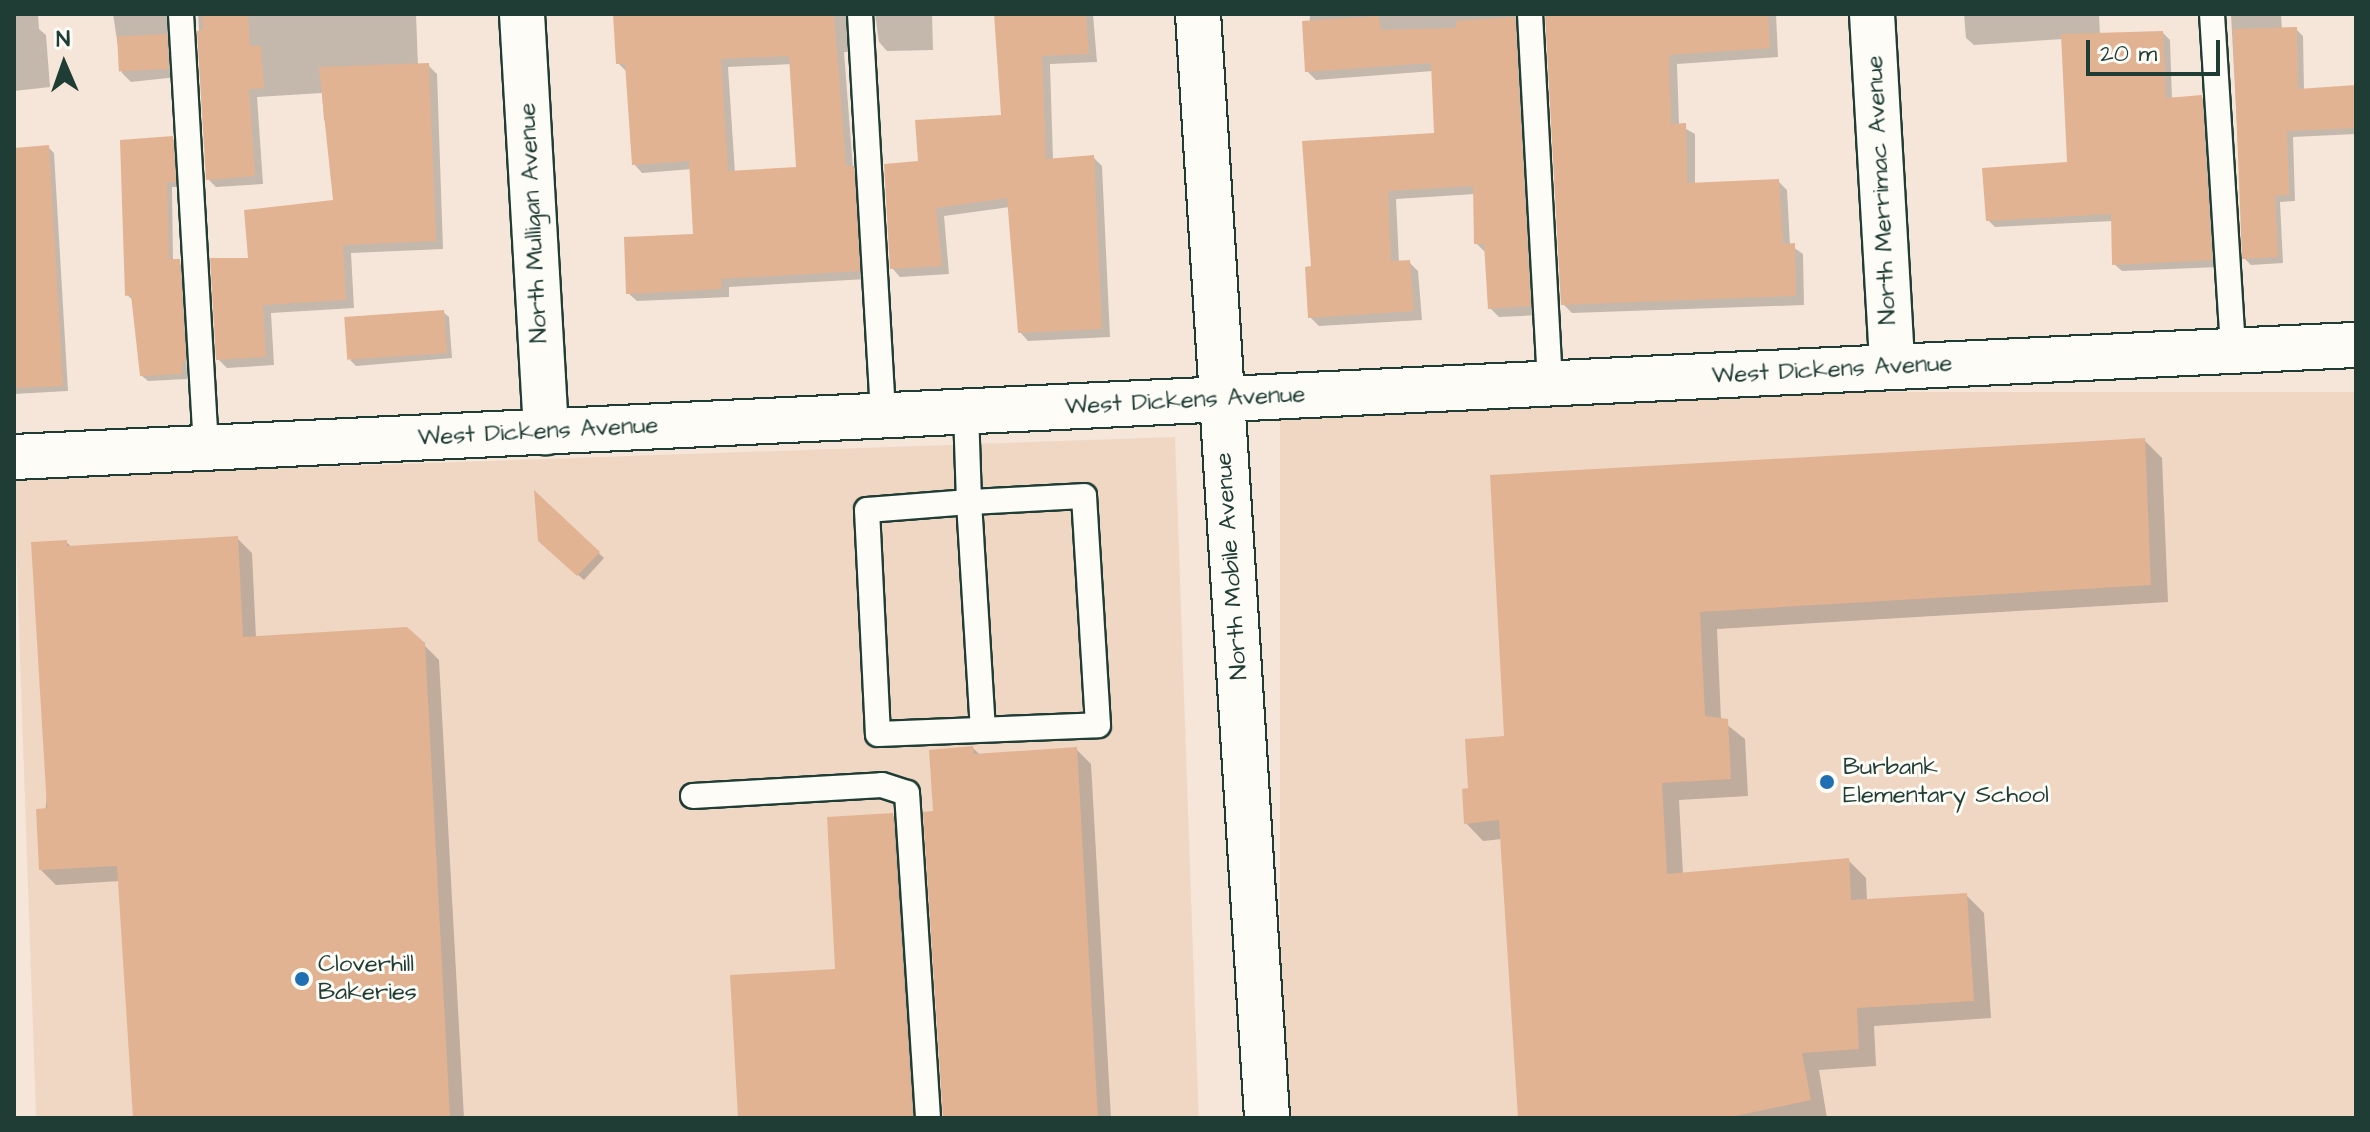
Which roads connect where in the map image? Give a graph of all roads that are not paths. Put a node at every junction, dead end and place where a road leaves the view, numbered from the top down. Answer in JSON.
{"nodes":[{"id":1,"x":181,"y":14,"type":"edge"},
{"id":2,"x":522,"y":14,"type":"edge"},
{"id":3,"x":860,"y":14,"type":"edge"},
{"id":4,"x":1198,"y":14,"type":"edge"},
{"id":5,"x":1530,"y":14,"type":"edge"},
{"id":6,"x":1872,"y":14,"type":"edge"},
{"id":7,"x":2212,"y":14,"type":"edge"},
{"id":8,"x":2356,"y":345,"type":"edge"},
{"id":9,"x":2233,"y":351,"type":"junction"},
{"id":10,"x":1892,"y":366,"type":"junction"},
{"id":11,"x":1550,"y":384,"type":"junction"},
{"id":12,"x":1221,"y":399,"type":"junction"},
{"id":13,"x":966,"y":411,"type":"junction"},
{"id":14,"x":883,"y":416,"type":"junction"},
{"id":15,"x":546,"y":432,"type":"junction"},
{"id":16,"x":206,"y":448,"type":"junction"},
{"id":17,"x":14,"y":457,"type":"edge"},
{"id":18,"x":969,"y":502,"type":"junction"},
{"id":19,"x":983,"y":729,"type":"junction"},
{"id":20,"x":693,"y":796,"type":"dead end"},
{"id":21,"x":928,"y":1118,"type":"edge"},
{"id":22,"x":1267,"y":1118,"type":"edge"}],
"edges":[{"from":1,"to":16,"type":"lane"},
{"from":2,"to":15,"type":"street","name":"North Mulligan Avenue"},
{"from":3,"to":14,"type":"lane"},
{"from":4,"to":12,"type":"street","name":"North Mobile Avenue"},
{"from":5,"to":11,"type":"lane"},
{"from":6,"to":10,"type":"street","name":"North Merrimac Avenue"},
{"from":7,"to":9,"type":"lane"},
{"from":8,"to":9,"type":"street","name":"West Dickens Avenue"},
{"from":9,"to":10,"type":"street","name":"West Dickens Avenue"},
{"from":10,"to":11,"type":"street","name":"West Dickens Avenue"},
{"from":11,"to":12,"type":"street","name":"West Dickens Avenue"},
{"from":12,"to":13,"type":"street","name":"West Dickens Avenue"},
{"from":12,"to":22,"type":"street","name":"North Mobile Avenue"},
{"from":13,"to":14,"type":"street","name":"West Dickens Avenue"},
{"from":13,"to":18,"type":"lane"},
{"from":14,"to":15,"type":"street","name":"West Dickens Avenue"},
{"from":15,"to":16,"type":"street","name":"West Dickens Avenue"},
{"from":16,"to":17,"type":"street","name":"West Dickens Avenue"},
{"from":18,"to":19,"type":"lane"},
{"from":18,"to":19,"type":"lane"},
{"from":18,"to":19,"type":"lane"},
{"from":20,"to":21,"type":"lane"}]}
